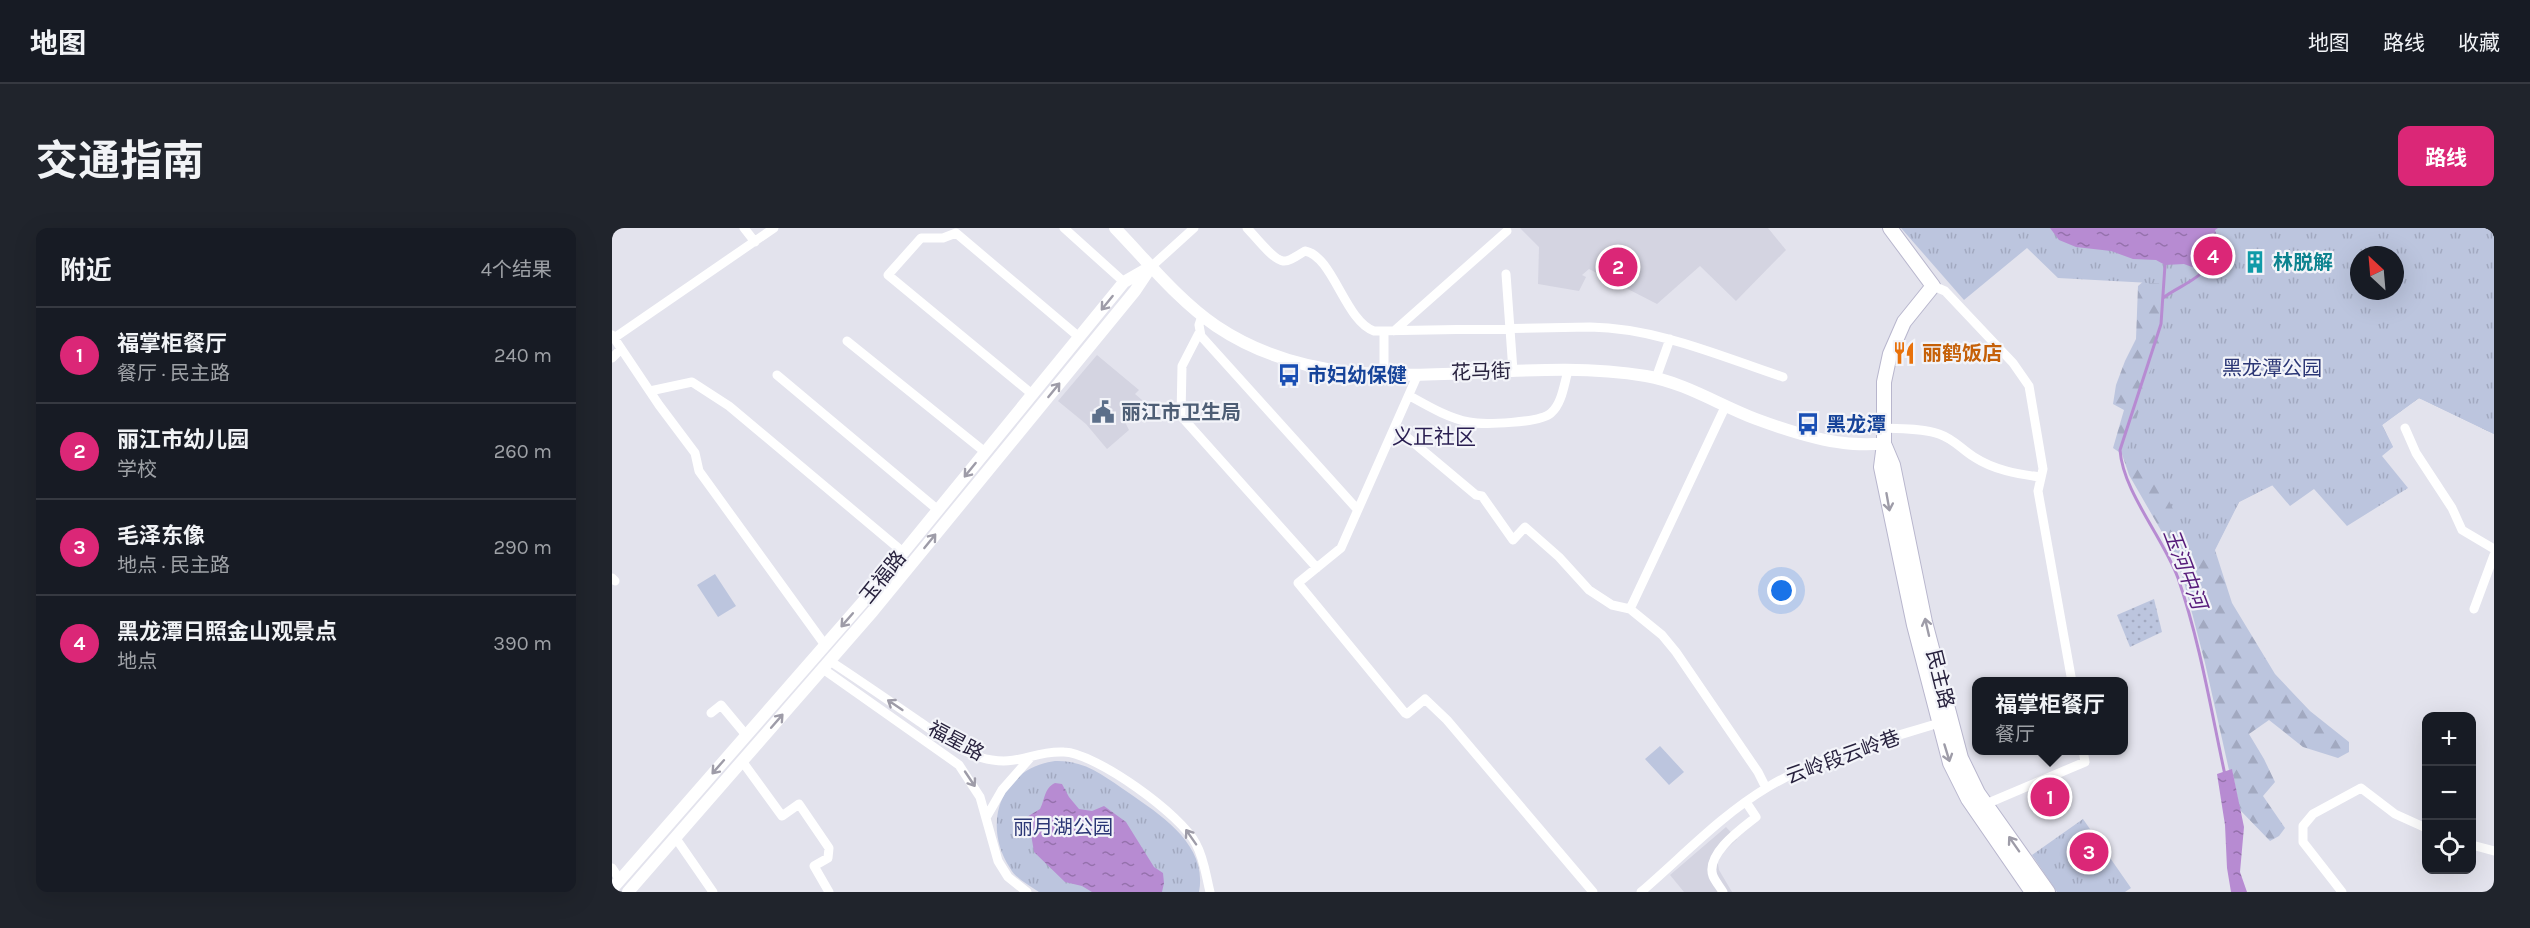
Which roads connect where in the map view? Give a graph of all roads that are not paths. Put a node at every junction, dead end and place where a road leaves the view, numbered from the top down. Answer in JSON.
{"nodes":[{"id":1,"x":744,"y":228,"type":"edge"},
{"id":2,"x":774,"y":228,"type":"edge"},
{"id":3,"x":1064,"y":228,"type":"edge"},
{"id":4,"x":1116,"y":228,"type":"edge"},
{"id":5,"x":1194,"y":228,"type":"edge"},
{"id":6,"x":1247,"y":228,"type":"edge"},
{"id":7,"x":1890,"y":228,"type":"edge"},
{"id":8,"x":1507,"y":231,"type":"dead end"},
{"id":9,"x":754,"y":242,"type":"junction"},
{"id":10,"x":1152,"y":266,"type":"junction"},
{"id":11,"x":1506,"y":274,"type":"dead end"},
{"id":12,"x":1124,"y":282,"type":"junction"},
{"id":13,"x":1933,"y":286,"type":"junction"},
{"id":14,"x":1202,"y":316,"type":"junction"},
{"id":15,"x":1510,"y":329,"type":"junction"},
{"id":16,"x":1389,"y":331,"type":"junction"},
{"id":17,"x":1199,"y":333,"type":"junction"},
{"id":18,"x":613,"y":337,"type":"edge"},
{"id":19,"x":1079,"y":337,"type":"junction"},
{"id":20,"x":1670,"y":339,"type":"junction"},
{"id":21,"x":847,"y":340,"type":"dead end"},
{"id":22,"x":621,"y":349,"type":"junction"},
{"id":23,"x":612,"y":358,"type":"edge"},
{"id":24,"x":1513,"y":371,"type":"junction"},
{"id":25,"x":1568,"y":371,"type":"junction"},
{"id":26,"x":777,"y":375,"type":"dead end"},
{"id":27,"x":1384,"y":375,"type":"junction"},
{"id":28,"x":1418,"y":375,"type":"junction"},
{"id":29,"x":1783,"y":377,"type":"dead end"},
{"id":30,"x":1656,"y":378,"type":"junction"},
{"id":31,"x":650,"y":391,"type":"junction"},
{"id":32,"x":1032,"y":394,"type":"junction"},
{"id":33,"x":1410,"y":396,"type":"junction"},
{"id":34,"x":1726,"y":405,"type":"junction"},
{"id":35,"x":1396,"y":428,"type":"junction"},
{"id":36,"x":1884,"y":428,"type":"junction"},
{"id":37,"x":2405,"y":428,"type":"dead end"},
{"id":38,"x":1884,"y":444,"type":"junction"},
{"id":39,"x":985,"y":452,"type":"junction"},
{"id":40,"x":2040,"y":477,"type":"junction"},
{"id":41,"x":1357,"y":509,"type":"junction"},
{"id":42,"x":938,"y":510,"type":"junction"},
{"id":43,"x":2494,"y":549,"type":"edge"},
{"id":44,"x":903,"y":552,"type":"junction"},
{"id":45,"x":2494,"y":555,"type":"edge"},
{"id":46,"x":1317,"y":568,"type":"junction"},
{"id":47,"x":1630,"y":609,"type":"junction"},
{"id":48,"x":2474,"y":609,"type":"dead end"},
{"id":49,"x":825,"y":645,"type":"junction"},
{"id":50,"x":826,"y":665,"type":"junction"},
{"id":51,"x":2071,"y":677,"type":"edge"},
{"id":52,"x":711,"y":713,"type":"dead end"},
{"id":53,"x":1939,"y":723,"type":"junction"},
{"id":54,"x":746,"y":735,"type":"junction"},
{"id":55,"x":2084,"y":755,"type":"edge"},
{"id":56,"x":1032,"y":757,"type":"junction"},
{"id":57,"x":742,"y":761,"type":"junction"},
{"id":58,"x":1766,"y":788,"type":"junction"},
{"id":59,"x":1746,"y":802,"type":"junction"},
{"id":60,"x":1986,"y":804,"type":"junction"},
{"id":61,"x":987,"y":816,"type":"junction"},
{"id":62,"x":2422,"y":826,"type":"edge"},
{"id":63,"x":675,"y":837,"type":"junction"},
{"id":64,"x":2476,"y":846,"type":"edge"},
{"id":65,"x":2494,"y":851,"type":"edge"},
{"id":66,"x":612,"y":868,"type":"edge"},
{"id":67,"x":616,"y":884,"type":"edge"},
{"id":68,"x":1209,"y":891,"type":"edge"},
{"id":69,"x":628,"y":892,"type":"edge"},
{"id":70,"x":713,"y":892,"type":"edge"},
{"id":71,"x":829,"y":892,"type":"edge"},
{"id":72,"x":1027,"y":892,"type":"edge"},
{"id":73,"x":1593,"y":892,"type":"edge"},
{"id":74,"x":1641,"y":892,"type":"edge"},
{"id":75,"x":1724,"y":892,"type":"edge"},
{"id":76,"x":2032,"y":892,"type":"edge"},
{"id":77,"x":2048,"y":892,"type":"edge"},
{"id":78,"x":2342,"y":892,"type":"edge"}],
"edges":[{"from":1,"to":9,"type":"street"},
{"from":2,"to":9,"type":"street"},
{"from":3,"to":12,"type":"street"},
{"from":4,"to":10,"type":"street","name":"花马街"},
{"from":5,"to":10,"type":"street","name":"玉福路"},
{"from":6,"to":16,"type":"street"},
{"from":7,"to":13,"type":"main road"},
{"from":8,"to":16,"type":"street"},
{"from":9,"to":18,"type":"street"},
{"from":10,"to":12,"type":"street","name":"玉福路"},
{"from":10,"to":14,"type":"street","name":"花马街"},
{"from":50,"to":10,"type":"street","name":"玉福路","one_way":true},
{"from":11,"to":15,"type":"street"},
{"from":12,"to":19,"type":"street","name":"玉福路","one_way":true},
{"from":13,"to":36,"type":"main road","name":"民主路"},
{"from":13,"to":40,"type":"street"},
{"from":14,"to":17,"type":"street"},
{"from":14,"to":27,"type":"street","name":"花马街"},
{"from":15,"to":16,"type":"street"},
{"from":15,"to":20,"type":"street"},
{"from":15,"to":24,"type":"street"},
{"from":16,"to":27,"type":"street"},
{"from":17,"to":41,"type":"street"},
{"from":17,"to":46,"type":"street"},
{"from":18,"to":22,"type":"street"},
{"from":19,"to":32,"type":"street","name":"玉福路"},
{"from":19,"to":32,"type":"street"},
{"from":20,"to":29,"type":"street"},
{"from":20,"to":30,"type":"street"},
{"from":21,"to":39,"type":"street"},
{"from":22,"to":23,"type":"street"},
{"from":22,"to":31,"type":"street"},
{"from":24,"to":25,"type":"street","name":"花马街"},
{"from":24,"to":28,"type":"street","name":"花马街"},
{"from":25,"to":30,"type":"street","name":"花马街"},
{"from":25,"to":33,"type":"street"},
{"from":26,"to":42,"type":"street"},
{"from":27,"to":28,"type":"street","name":"花马街"},
{"from":28,"to":33,"type":"street"},
{"from":30,"to":34,"type":"street","name":"花马街"},
{"from":31,"to":44,"type":"street"},
{"from":31,"to":49,"type":"street"},
{"from":32,"to":39,"type":"street","name":"玉福路"},
{"from":33,"to":35,"type":"street"},
{"from":34,"to":38,"type":"street","name":"花马街"},
{"from":34,"to":47,"type":"street"},
{"from":35,"to":41,"type":"street"},
{"from":35,"to":47,"type":"street"},
{"from":36,"to":38,"type":"main road","name":"民主路"},
{"from":36,"to":40,"type":"street"},
{"from":37,"to":43,"type":"street"},
{"from":38,"to":53,"type":"main road","name":"民主路","one_way":true},
{"from":60,"to":38,"type":"main road","name":"民主路","one_way":true},
{"from":39,"to":42,"type":"street","name":"玉福路","one_way":true},
{"from":40,"to":51,"type":"street"},
{"from":41,"to":46,"type":"street"},
{"from":42,"to":44,"type":"street","name":"玉福路"},
{"from":44,"to":49,"type":"street","name":"玉福路","one_way":true},
{"from":45,"to":48,"type":"street"},
{"from":46,"to":73,"type":"street"},
{"from":47,"to":58,"type":"street"},
{"from":49,"to":54,"type":"street","name":"玉福路"},
{"from":56,"to":50,"type":"street","name":"福星路","one_way":true},
{"from":57,"to":50,"type":"street","name":"玉福路","one_way":true},
{"from":50,"to":61,"type":"street","name":"福星路","one_way":true},
{"from":52,"to":54,"type":"street"},
{"from":53,"to":58,"type":"street","name":"云岭段云岭巷"},
{"from":53,"to":76,"type":"main road","name":"民主路","one_way":true},
{"from":54,"to":67,"type":"street","name":"玉福路","one_way":true},
{"from":55,"to":60,"type":"street"},
{"from":56,"to":61,"type":"street"},
{"from":68,"to":56,"type":"street","name":"福星路","one_way":true},
{"from":57,"to":63,"type":"street","name":"玉福路"},
{"from":57,"to":71,"type":"street"},
{"from":58,"to":59,"type":"street","name":"云岭段云岭巷"},
{"from":59,"to":74,"type":"street","name":"云岭段云岭巷"},
{"from":59,"to":75,"type":"street"},
{"from":77,"to":60,"type":"main road","name":"民主路","one_way":true},
{"from":61,"to":72,"type":"street","name":"福星路"},
{"from":62,"to":78,"type":"street"},
{"from":63,"to":69,"type":"street","name":"玉福路"},
{"from":63,"to":70,"type":"street"},
{"from":64,"to":65,"type":"street"},
{"from":66,"to":67,"type":"street"}]}
